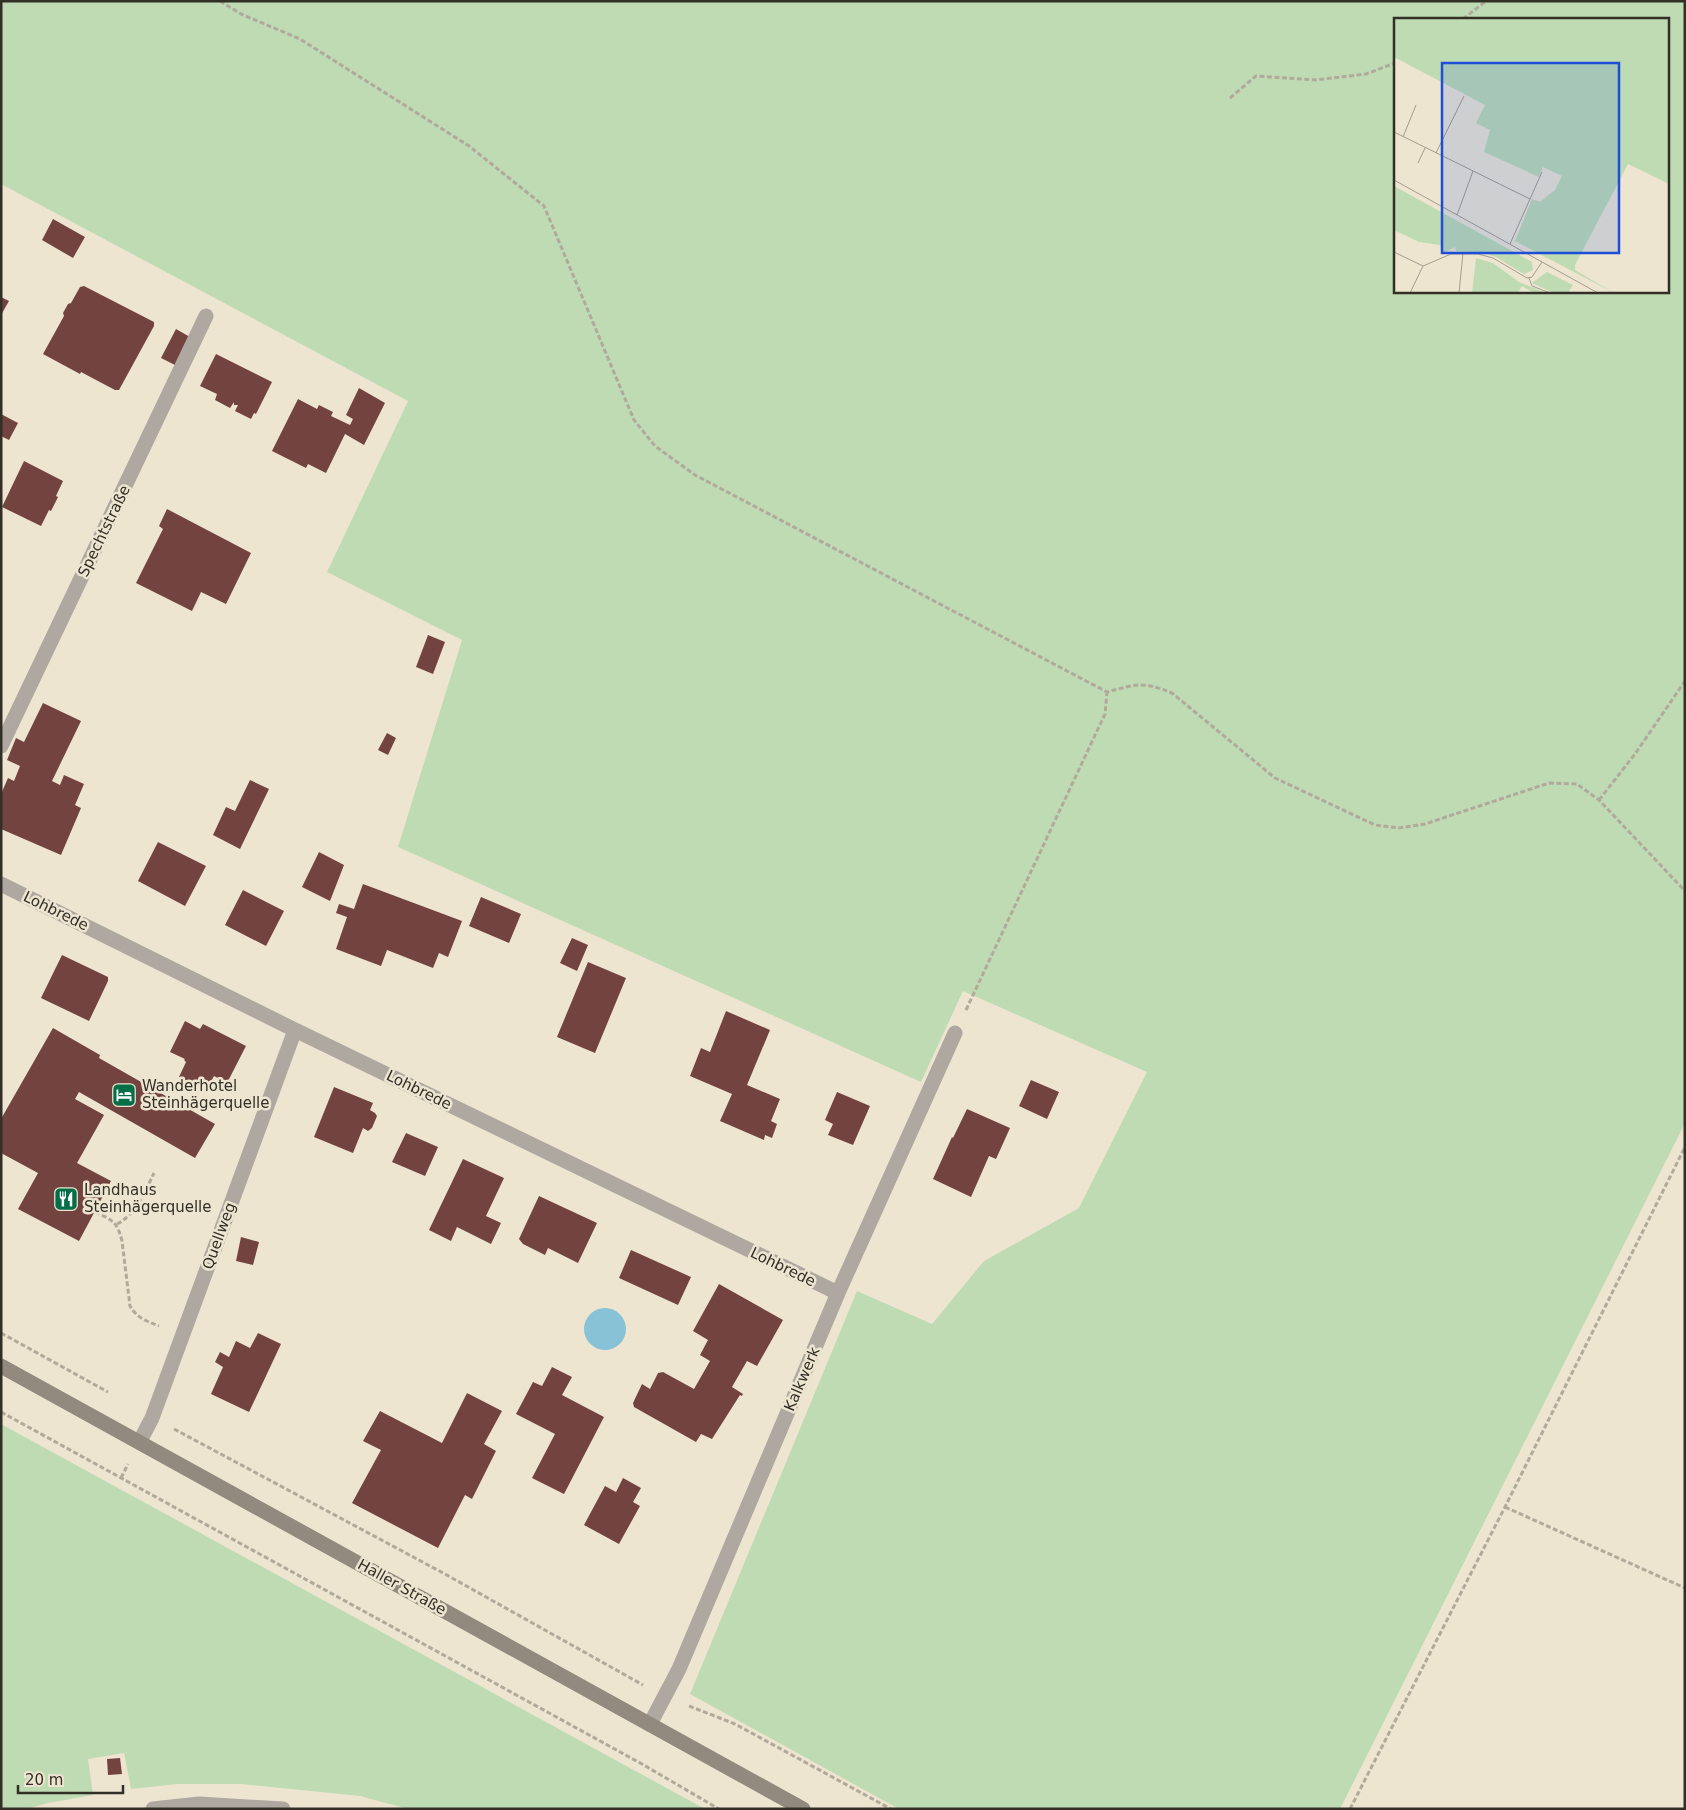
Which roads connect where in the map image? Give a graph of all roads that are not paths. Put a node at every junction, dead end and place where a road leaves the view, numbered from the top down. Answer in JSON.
{"nodes":[{"id":1,"x":206,"y":316,"type":"dead end"},
{"id":2,"x":1,"y":746,"type":"edge"},
{"id":3,"x":1,"y":884,"type":"edge"},
{"id":4,"x":295,"y":1030,"type":"junction"},
{"id":5,"x":955,"y":1033,"type":"road end"},
{"id":6,"x":838,"y":1293,"type":"junction"},
{"id":7,"x":1,"y":1366,"type":"edge"},
{"id":8,"x":140,"y":1442,"type":"junction"},
{"id":9,"x":650,"y":1724,"type":"junction"},
{"id":10,"x":199,"y":1806,"type":"edge"},
{"id":11,"x":153,"y":1809,"type":"edge"},
{"id":12,"x":283,"y":1809,"type":"edge"},
{"id":13,"x":803,"y":1809,"type":"edge"}],
"edges":[{"from":1,"to":2,"type":"street","name":"Spechtstraße"},
{"from":3,"to":4,"type":"street","name":"Lohbrede"},
{"from":4,"to":6,"type":"street","name":"Lohbrede"},
{"from":4,"to":8,"type":"street","name":"Quellweg"},
{"from":5,"to":6,"type":"street","name":"Kalkwerk"},
{"from":6,"to":9,"type":"street","name":"Kalkwerk"},
{"from":7,"to":8,"type":"main road","name":"Haller Straße"},
{"from":8,"to":9,"type":"main road","name":"Haller Straße"},
{"from":9,"to":13,"type":"main road","name":"Haller Straße"},
{"from":10,"to":11,"type":"street"},
{"from":10,"to":12,"type":"street"}]}
